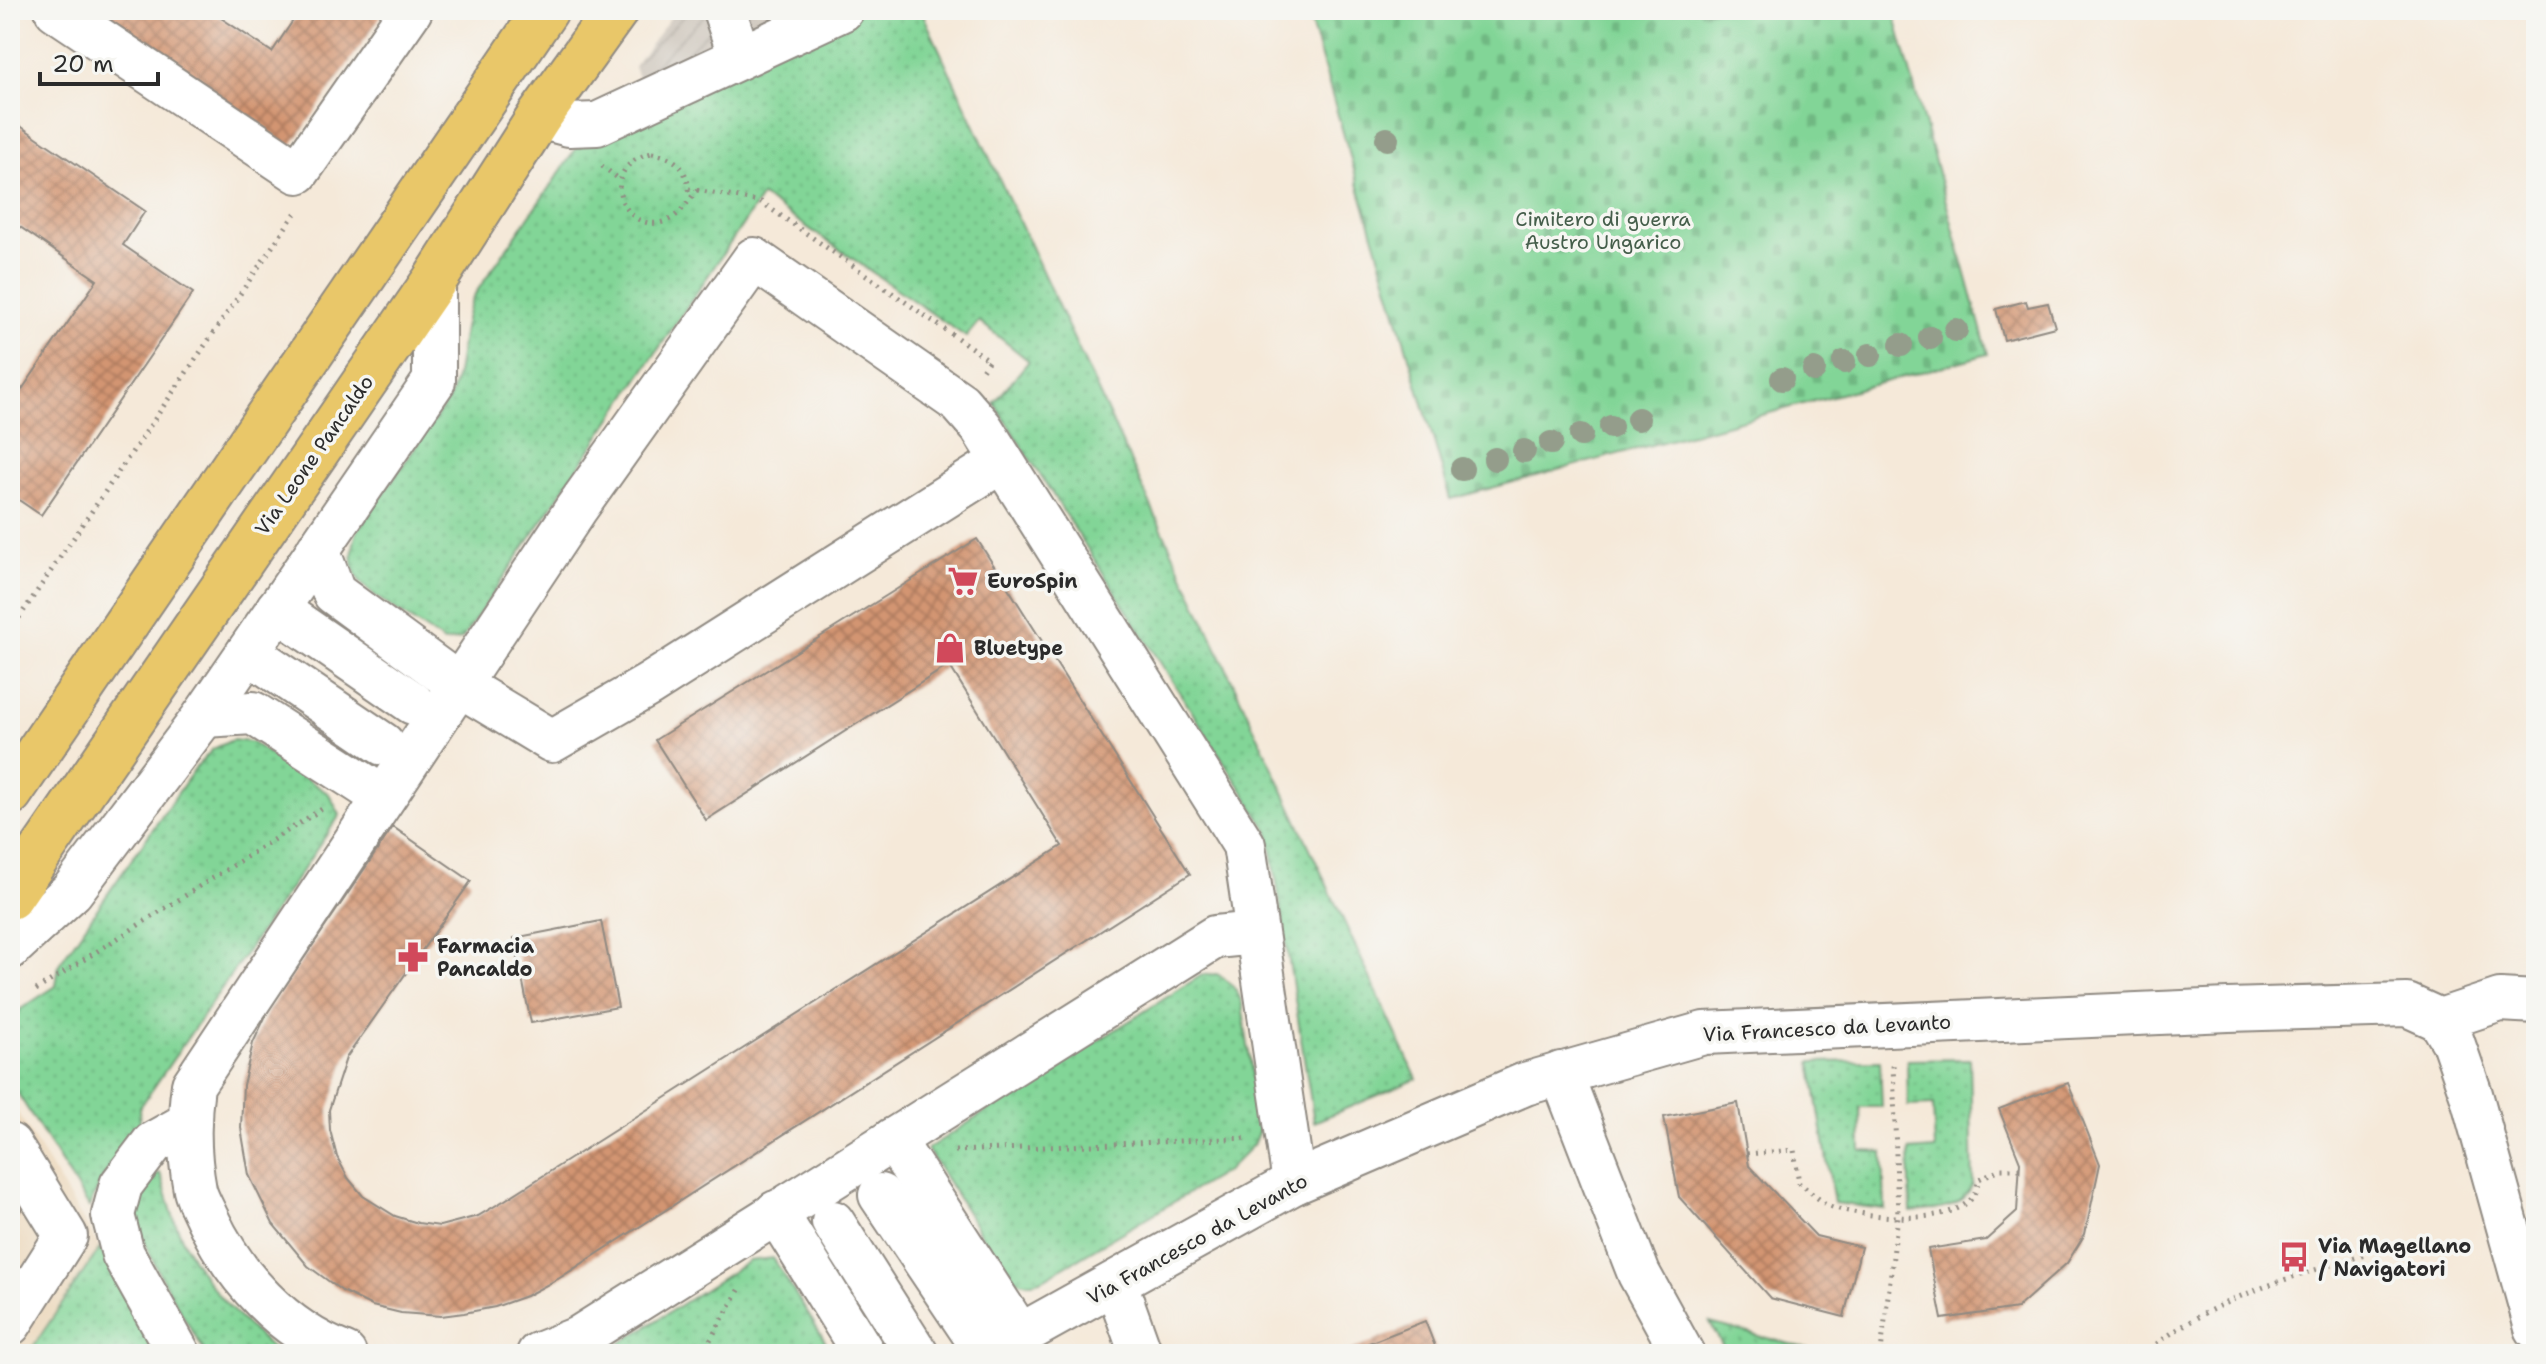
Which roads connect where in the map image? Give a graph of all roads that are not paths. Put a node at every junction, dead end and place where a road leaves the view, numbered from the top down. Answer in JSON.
{"nodes":[{"id":1,"x":56,"y":10,"type":"edge"},
{"id":2,"x":411,"y":10,"type":"edge"},
{"id":3,"x":546,"y":10,"type":"edge"},
{"id":4,"x":616,"y":10,"type":"edge"},
{"id":5,"x":724,"y":10,"type":"edge"},
{"id":6,"x":842,"y":10,"type":"edge"},
{"id":7,"x":740,"y":57,"type":"junction"},
{"id":8,"x":539,"y":117,"type":"junction"},
{"id":9,"x":434,"y":281,"type":"junction"},
{"id":10,"x":1002,"y":461,"type":"junction"},
{"id":11,"x":318,"y":549,"type":"junction"},
{"id":12,"x":277,"y":609,"type":"junction"},
{"id":13,"x":248,"y":652,"type":"junction"},
{"id":14,"x":459,"y":685,"type":"junction"},
{"id":15,"x":413,"y":703,"type":"dead end"},
{"id":16,"x":204,"y":716,"type":"junction"},
{"id":17,"x":383,"y":744,"type":"dead end"},
{"id":18,"x":10,"y":793,"type":"edge"},
{"id":19,"x":383,"y":797,"type":"junction"},
{"id":20,"x":10,"y":897,"type":"edge"},
{"id":21,"x":1256,"y":933,"type":"junction"},
{"id":22,"x":10,"y":948,"type":"edge"},
{"id":23,"x":2536,"y":1002,"type":"edge"},
{"id":24,"x":2440,"y":1020,"type":"junction"},
{"id":25,"x":1561,"y":1073,"type":"junction"},
{"id":26,"x":187,"y":1124,"type":"junction"},
{"id":27,"x":893,"y":1139,"type":"junction"},
{"id":28,"x":10,"y":1145,"type":"edge"},
{"id":29,"x":1294,"y":1183,"type":"junction"},
{"id":30,"x":880,"y":1195,"type":"dead end"},
{"id":31,"x":776,"y":1212,"type":"junction"},
{"id":32,"x":833,"y":1222,"type":"dead end"},
{"id":33,"x":1116,"y":1284,"type":"junction"},
{"id":34,"x":10,"y":1324,"type":"edge"},
{"id":35,"x":2536,"y":1328,"type":"edge"},
{"id":36,"x":1000,"y":1348,"type":"edge"},
{"id":37,"x":179,"y":1354,"type":"edge"},
{"id":38,"x":345,"y":1354,"type":"edge"},
{"id":39,"x":538,"y":1354,"type":"edge"},
{"id":40,"x":864,"y":1354,"type":"edge"},
{"id":41,"x":917,"y":1354,"type":"edge"},
{"id":42,"x":1141,"y":1354,"type":"edge"},
{"id":43,"x":1683,"y":1354,"type":"edge"}],
"edges":[{"from":1,"to":2,"type":"street"},
{"from":3,"to":18,"type":"main road"},
{"from":4,"to":8,"type":"main road","name":"Via Leone Pancaldo"},
{"from":5,"to":7,"type":"street"},
{"from":6,"to":7,"type":"street"},
{"from":7,"to":8,"type":"street"},
{"from":8,"to":9,"type":"main road","name":"Via Leone Pancaldo"},
{"from":9,"to":11,"type":"street"},
{"from":9,"to":20,"type":"main road","name":"Via Leone Pancaldo"},
{"from":10,"to":14,"type":"street"},
{"from":10,"to":14,"type":"street"},
{"from":10,"to":21,"type":"street"},
{"from":11,"to":12,"type":"street"},
{"from":11,"to":14,"type":"street"},
{"from":12,"to":13,"type":"street"},
{"from":12,"to":15,"type":"street"},
{"from":13,"to":16,"type":"street"},
{"from":13,"to":17,"type":"street"},
{"from":14,"to":19,"type":"street"},
{"from":16,"to":19,"type":"street"},
{"from":16,"to":22,"type":"street"},
{"from":19,"to":26,"type":"street"},
{"from":21,"to":27,"type":"street"},
{"from":21,"to":29,"type":"street"},
{"from":23,"to":24,"type":"street"},
{"from":24,"to":25,"type":"street","name":"Via Francesco da Levanto"},
{"from":24,"to":35,"type":"street"},
{"from":25,"to":29,"type":"street","name":"Via Francesco da Levanto"},
{"from":25,"to":43,"type":"street"},
{"from":26,"to":37,"type":"street"},
{"from":26,"to":38,"type":"street"},
{"from":27,"to":31,"type":"street"},
{"from":27,"to":36,"type":"street"},
{"from":28,"to":34,"type":"street"},
{"from":29,"to":33,"type":"street","name":"Via Francesco da Levanto"},
{"from":30,"to":36,"type":"street"},
{"from":31,"to":39,"type":"street"},
{"from":31,"to":40,"type":"street"},
{"from":32,"to":41,"type":"street"},
{"from":33,"to":36,"type":"street","name":"Via Francesco da Levanto"},
{"from":33,"to":42,"type":"street"}]}
